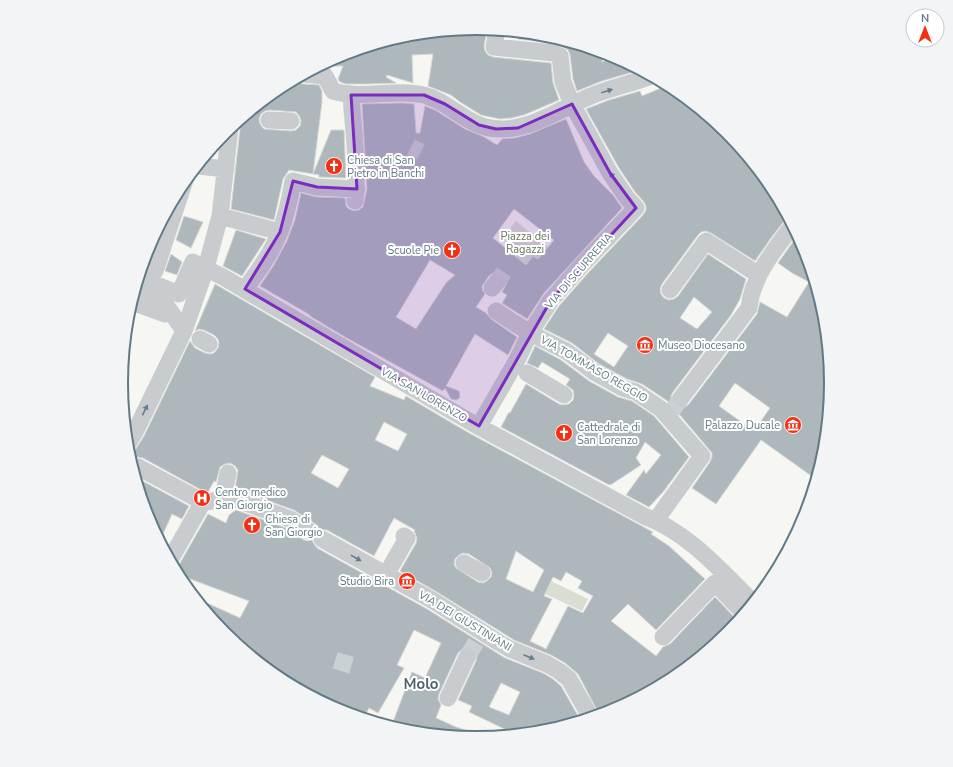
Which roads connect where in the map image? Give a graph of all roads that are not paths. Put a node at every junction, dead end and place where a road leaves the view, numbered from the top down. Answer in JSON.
{"nodes":[{"id":1,"x":496,"y":36,"type":"edge"},
{"id":2,"x":314,"y":75,"type":"edge"},
{"id":3,"x":644,"y":79,"type":"edge"},
{"id":4,"x":353,"y":95,"type":"junction"},
{"id":5,"x":575,"y":102,"type":"junction"},
{"id":6,"x":269,"y":120,"type":"dead end"},
{"id":7,"x":290,"y":121,"type":"dead end"},
{"id":8,"x":229,"y":138,"type":"edge"},
{"id":9,"x":204,"y":167,"type":"edge"},
{"id":10,"x":226,"y":169,"type":"junction"},
{"id":11,"x":171,"y":216,"type":"edge"},
{"id":12,"x":220,"y":216,"type":"junction"},
{"id":13,"x":789,"y":230,"type":"edge"},
{"id":14,"x":280,"y":232,"type":"junction"},
{"id":15,"x":206,"y":268,"type":"junction"},
{"id":16,"x":148,"y":272,"type":"edge"},
{"id":17,"x":759,"y":275,"type":"junction"},
{"id":18,"x":245,"y":289,"type":"junction"},
{"id":19,"x":670,"y":290,"type":"dead end"},
{"id":20,"x":141,"y":291,"type":"edge"},
{"id":21,"x":138,"y":304,"type":"edge"},
{"id":22,"x":496,"y":311,"type":"dead end"},
{"id":23,"x":530,"y":333,"type":"junction"},
{"id":24,"x":193,"y":334,"type":"junction"},
{"id":25,"x":527,"y":373,"type":"dead end"},
{"id":26,"x":564,"y":395,"type":"dead end"},
{"id":27,"x":668,"y":408,"type":"junction"},
{"id":28,"x":478,"y":426,"type":"junction"},
{"id":29,"x":132,"y":436,"type":"edge"},
{"id":30,"x":138,"y":467,"type":"dead end"},
{"id":31,"x":228,"y":473,"type":"dead end"},
{"id":32,"x":231,"y":499,"type":"junction"},
{"id":33,"x":203,"y":502,"type":"junction"},
{"id":34,"x":650,"y":518,"type":"junction"},
{"id":35,"x":405,"y":537,"type":"dead end"},
{"id":36,"x":173,"y":555,"type":"edge"},
{"id":37,"x":464,"y":563,"type":"dead end"},
{"id":38,"x":482,"y":573,"type":"dead end"},
{"id":39,"x":386,"y":575,"type":"junction"},
{"id":40,"x":750,"y":599,"type":"edge"},
{"id":41,"x":741,"y":610,"type":"edge"},
{"id":42,"x":662,"y":637,"type":"dead end"},
{"id":43,"x":467,"y":657,"type":"tunnel mouth"},
{"id":44,"x":448,"y":698,"type":"dead end"},
{"id":45,"x":589,"y":714,"type":"edge"}],
"edges":[{"from":1,"to":5,"type":"street"},
{"from":2,"to":4,"type":"street"},
{"from":5,"to":3,"type":"street","one_way":true},
{"from":4,"to":5,"type":"street"},
{"from":4,"to":14,"type":"street"},
{"from":23,"to":5,"type":"street","name":"VIA DI SCURRERIA","one_way":true},
{"from":6,"to":7,"type":"street"},
{"from":8,"to":10,"type":"street"},
{"from":9,"to":10,"type":"street"},
{"from":10,"to":12,"type":"street"},
{"from":11,"to":16,"type":"street"},
{"from":12,"to":14,"type":"street"},
{"from":12,"to":15,"type":"street"},
{"from":13,"to":17,"type":"street"},
{"from":14,"to":18,"type":"street"},
{"from":15,"to":16,"type":"street"},
{"from":15,"to":18,"type":"street","name":"VIA SAN LORENZO"},
{"from":15,"to":24,"type":"street"},
{"from":17,"to":19,"type":"street"},
{"from":17,"to":27,"type":"street"},
{"from":18,"to":28,"type":"street","name":"VIA SAN LORENZO"},
{"from":20,"to":24,"type":"street"},
{"from":21,"to":24,"type":"street"},
{"from":22,"to":23,"type":"street","name":"VIA TOMMASO REGGIO"},
{"from":23,"to":27,"type":"street","name":"VIA TOMMASO REGGIO"},
{"from":23,"to":28,"type":"street","name":"VIA DI SCURRERIA"},
{"from":29,"to":24,"type":"street","one_way":true},
{"from":25,"to":26,"type":"street"},
{"from":27,"to":34,"type":"street","name":"VIA TOMMASO REGGIO"},
{"from":28,"to":34,"type":"street","name":"VIA SAN LORENZO"},
{"from":30,"to":33,"type":"street"},
{"from":31,"to":32,"type":"street"},
{"from":32,"to":33,"type":"street"},
{"from":32,"to":39,"type":"street","name":"VIA DEI GIUSTINIANI","one_way":true},
{"from":33,"to":36,"type":"street"},
{"from":34,"to":40,"type":"street","name":"VIA SAN LORENZO"},
{"from":35,"to":39,"type":"street"},
{"from":37,"to":38,"type":"street"},
{"from":39,"to":45,"type":"street","name":"VIA DEI GIUSTINIANI","one_way":true},
{"from":41,"to":42,"type":"street"},
{"from":43,"to":44,"type":"street"}]}
